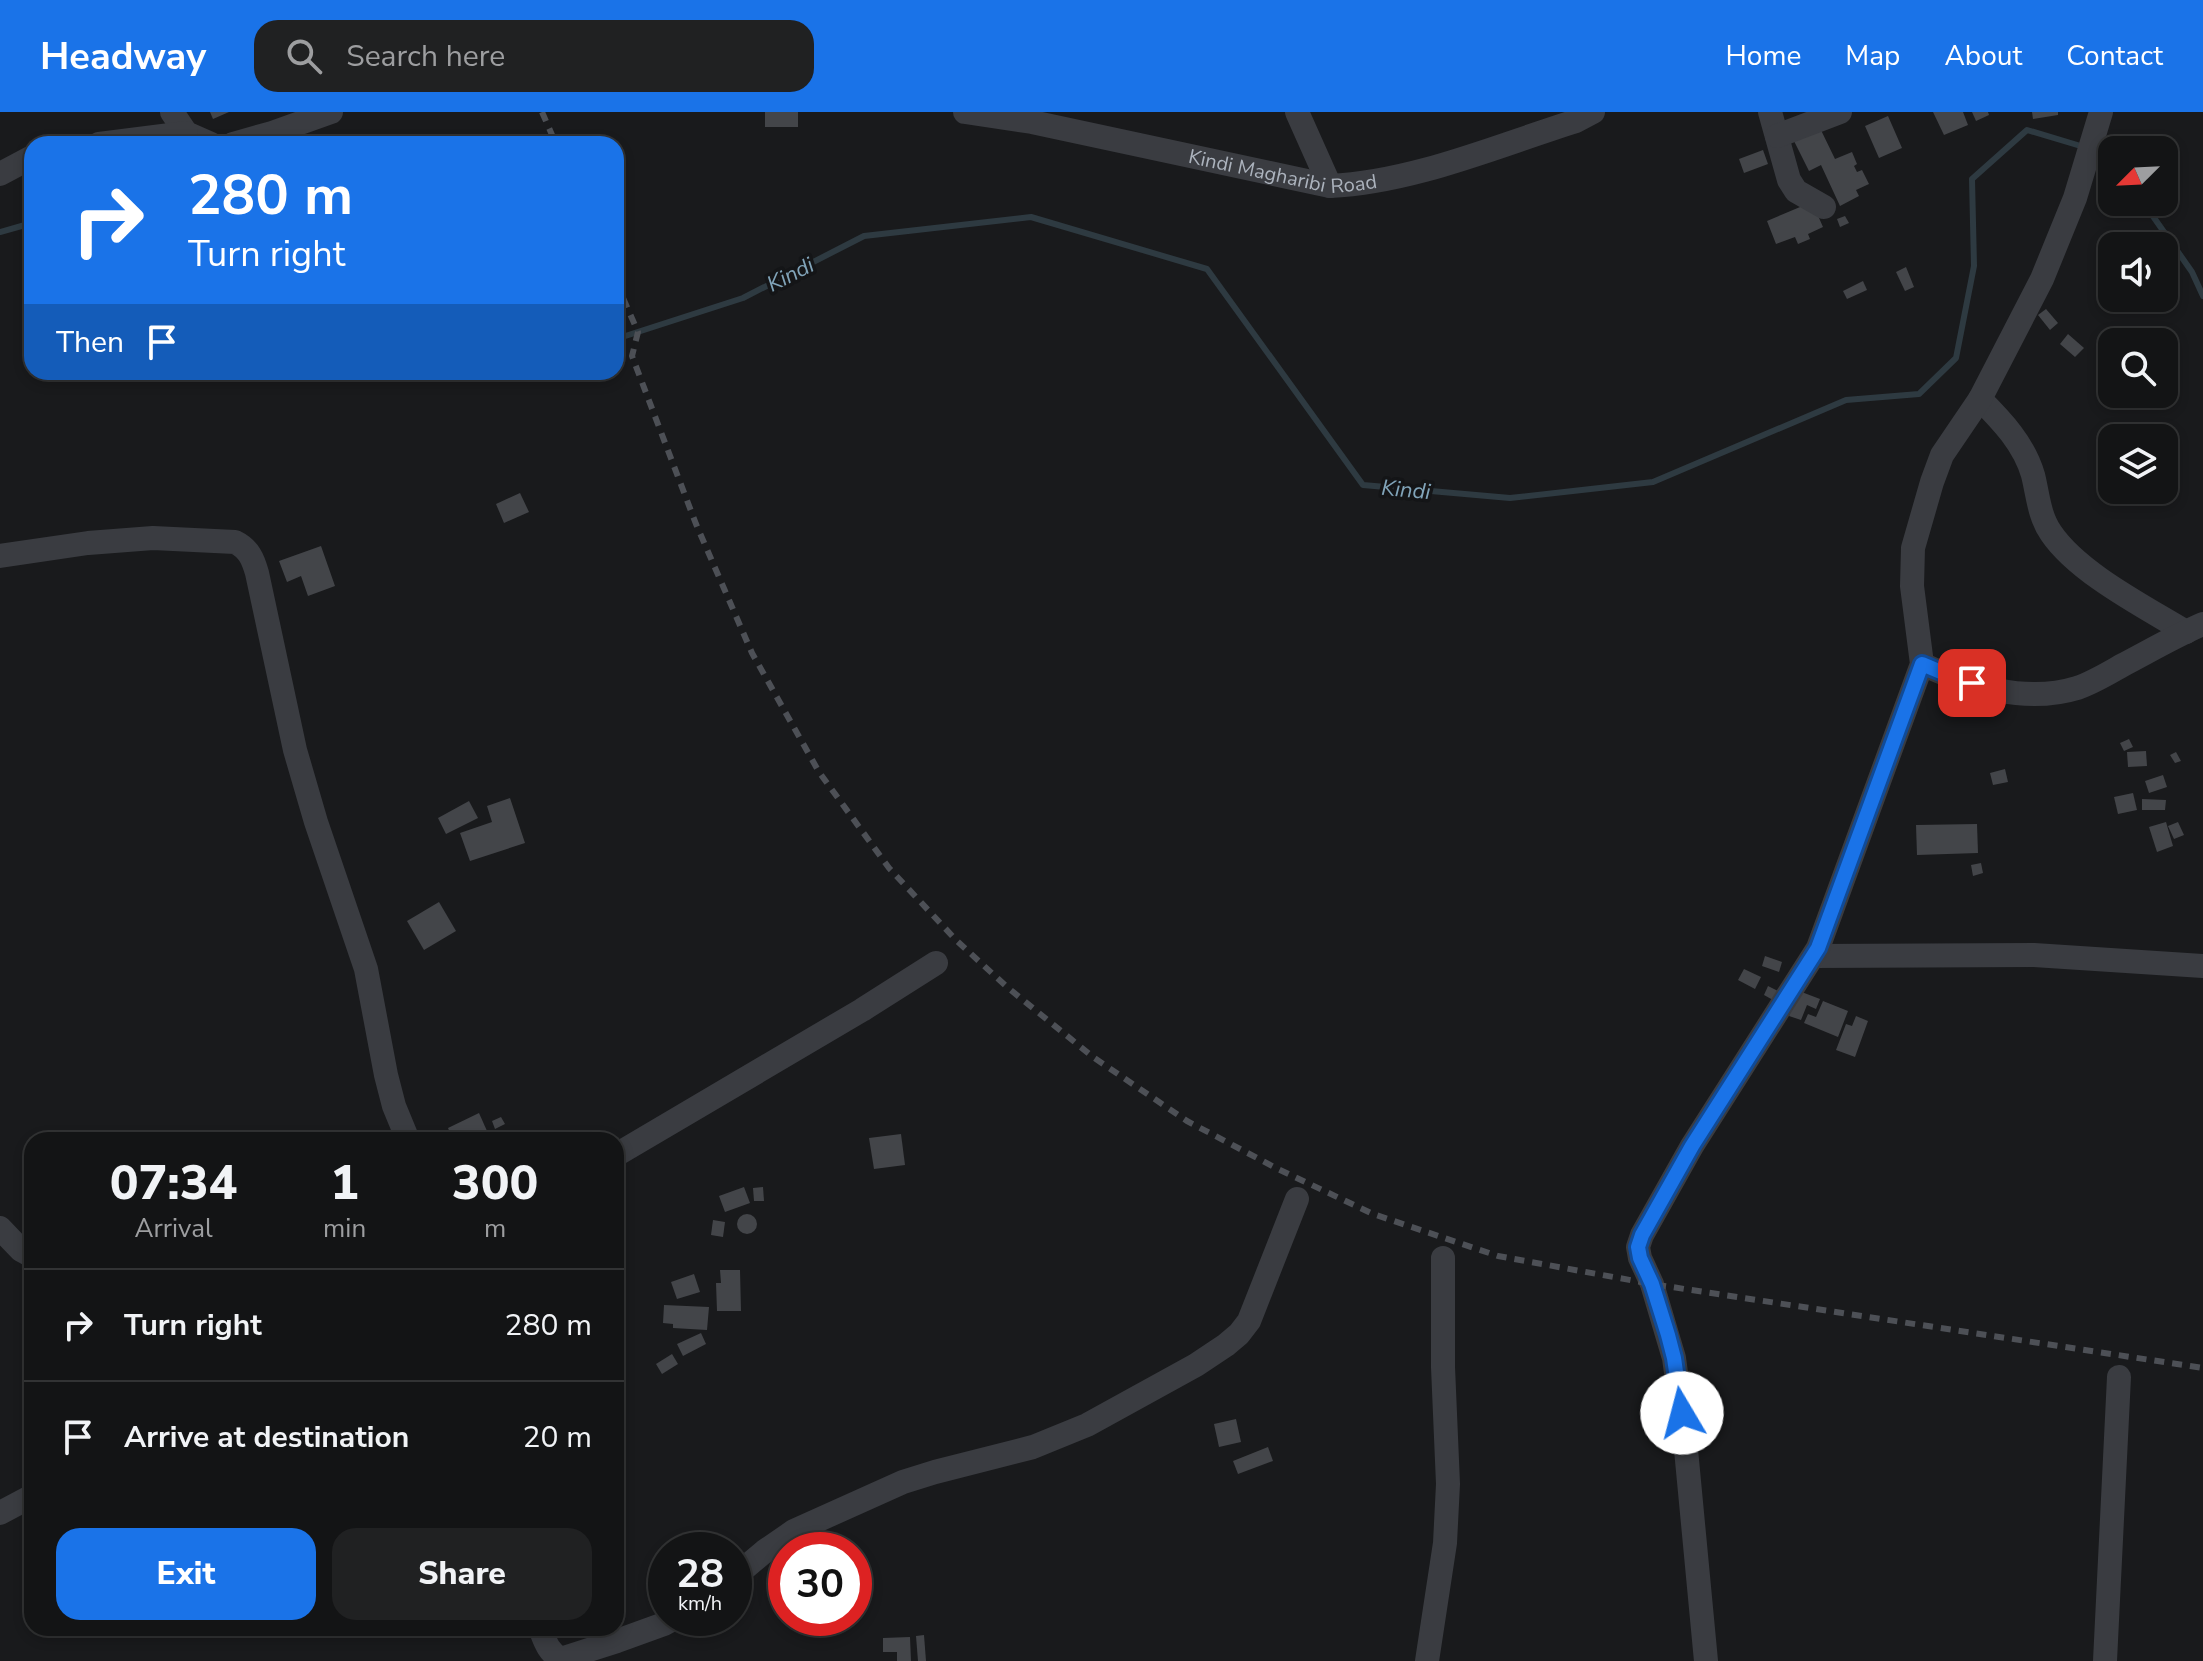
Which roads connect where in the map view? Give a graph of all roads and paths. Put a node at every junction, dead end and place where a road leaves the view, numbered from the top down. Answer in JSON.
{"nodes":[{"id":1,"x":172,"y":112,"type":"edge"},
{"id":2,"x":331,"y":112,"type":"edge"},
{"id":3,"x":965,"y":112,"type":"edge"},
{"id":4,"x":1297,"y":112,"type":"edge"},
{"id":5,"x":1593,"y":112,"type":"edge"},
{"id":6,"x":1770,"y":112,"type":"edge"},
{"id":7,"x":1840,"y":112,"type":"edge"},
{"id":8,"x":2101,"y":112,"type":"edge"},
{"id":9,"x":186,"y":133,"type":"junction"},
{"id":10,"x":162,"y":136,"type":"edge"},
{"id":11,"x":193,"y":136,"type":"edge"},
{"id":12,"x":261,"y":136,"type":"edge"},
{"id":13,"x":1777,"y":136,"type":"junction"},
{"id":14,"x":24,"y":161,"type":"edge"},
{"id":15,"x":0,"y":174,"type":"edge"},
{"id":16,"x":1330,"y":186,"type":"junction"},
{"id":17,"x":1824,"y":207,"type":"dead end"},
{"id":18,"x":1980,"y":399,"type":"junction"},
{"id":19,"x":0,"y":556,"type":"edge"},
{"id":20,"x":2194,"y":628,"type":"edge"},
{"id":21,"x":1922,"y":664,"type":"junction"},
{"id":22,"x":1814,"y":956,"type":"junction"},
{"id":23,"x":936,"y":963,"type":"dead end"},
{"id":24,"x":2203,"y":966,"type":"edge"},
{"id":25,"x":405,"y":1132,"type":"edge"},
{"id":26,"x":624,"y":1150,"type":"edge"},
{"id":27,"x":1297,"y":1199,"type":"dead end"},
{"id":28,"x":0,"y":1228,"type":"edge"},
{"id":29,"x":24,"y":1252,"type":"edge"},
{"id":30,"x":1443,"y":1258,"type":"dead end"},
{"id":31,"x":2119,"y":1377,"type":"dead end"},
{"id":32,"x":24,"y":1500,"type":"edge"},
{"id":33,"x":0,"y":1513,"type":"edge"},
{"id":34,"x":752,"y":1562,"type":"edge"},
{"id":35,"x":648,"y":1630,"type":"edge"},
{"id":36,"x":543,"y":1636,"type":"edge"},
{"id":37,"x":1427,"y":1661,"type":"edge"},
{"id":38,"x":1706,"y":1661,"type":"edge"},
{"id":39,"x":2105,"y":1661,"type":"edge"}],
"edges":[{"from":1,"to":9,"type":"street"},
{"from":2,"to":12,"type":"street"},
{"from":3,"to":16,"type":"street","name":"Kindi Magharibi Road"},
{"from":4,"to":16,"type":"street"},
{"from":5,"to":16,"type":"street","name":"Kindi Magharibi Road"},
{"from":6,"to":13,"type":"street"},
{"from":7,"to":13,"type":"street"},
{"from":8,"to":18,"type":"street"},
{"from":9,"to":10,"type":"street"},
{"from":9,"to":11,"type":"street"},
{"from":13,"to":17,"type":"street"},
{"from":14,"to":15,"type":"street"},
{"from":18,"to":20,"type":"street"},
{"from":18,"to":21,"type":"street"},
{"from":19,"to":25,"type":"street"},
{"from":20,"to":21,"type":"street"},
{"from":21,"to":22,"type":"street"},
{"from":22,"to":24,"type":"street"},
{"from":22,"to":38,"type":"street"},
{"from":23,"to":26,"type":"street"},
{"from":27,"to":34,"type":"street"},
{"from":28,"to":29,"type":"street"},
{"from":30,"to":37,"type":"street"},
{"from":31,"to":39,"type":"street"},
{"from":32,"to":33,"type":"street"},
{"from":35,"to":36,"type":"street"}]}
